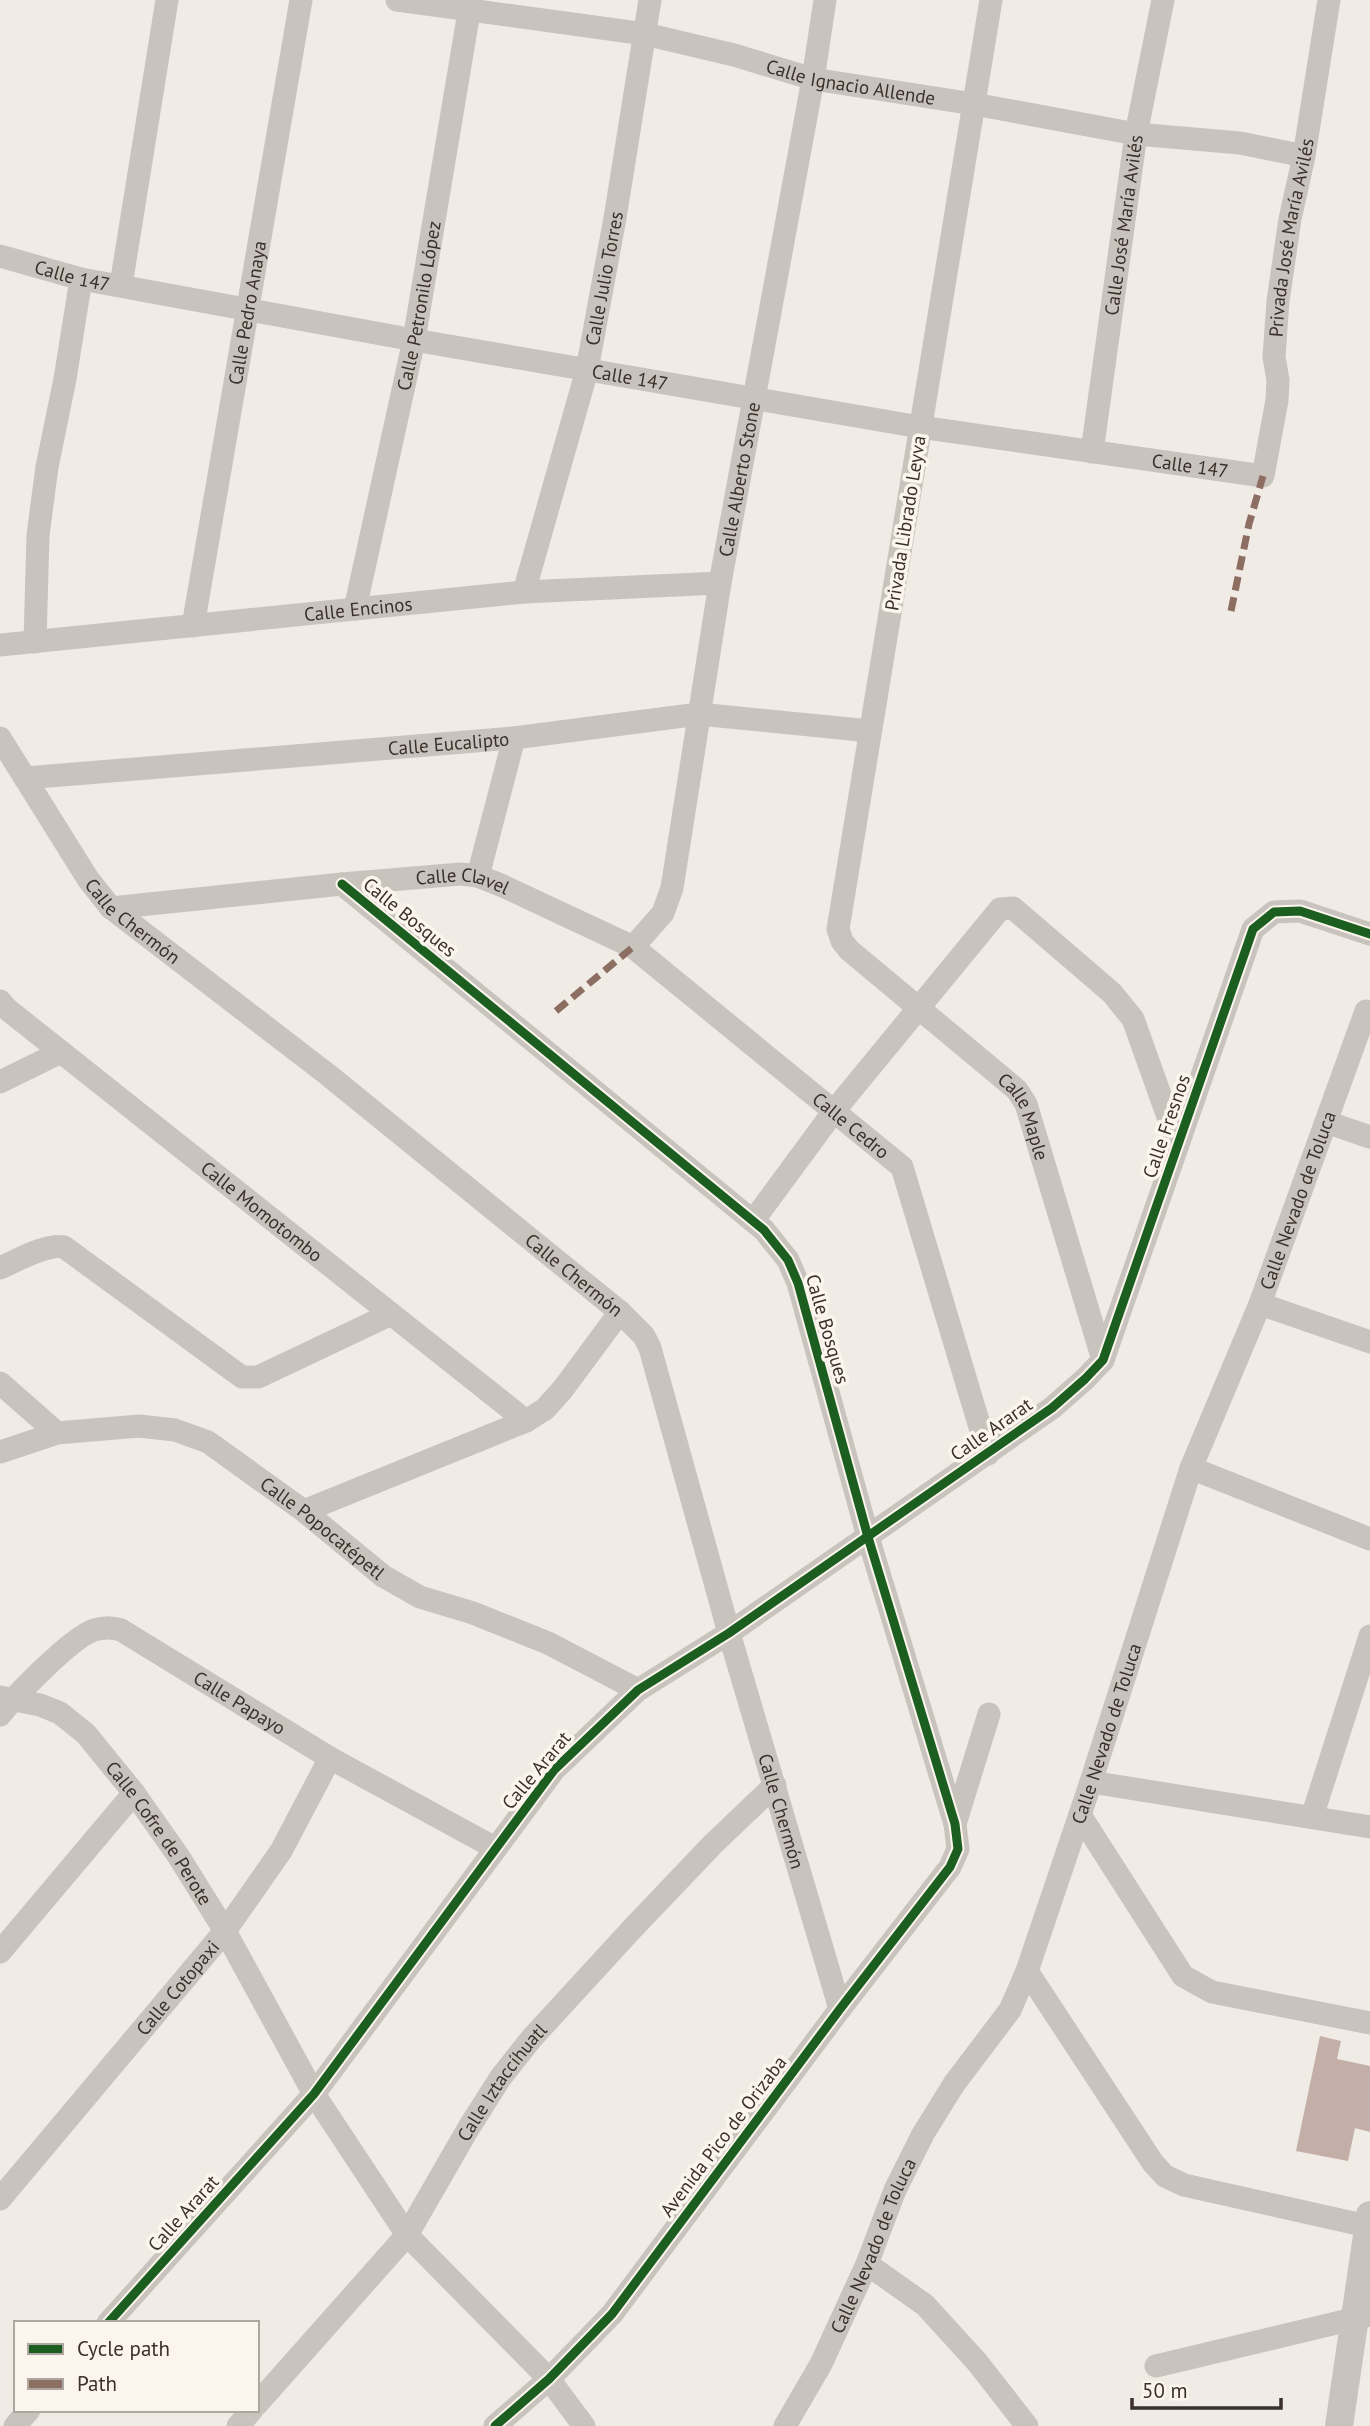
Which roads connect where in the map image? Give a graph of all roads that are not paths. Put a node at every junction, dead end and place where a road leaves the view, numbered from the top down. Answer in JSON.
{"nodes":[{"id":1,"x":167,"y":0,"type":"edge"},
{"id":2,"x":301,"y":0,"type":"edge"},
{"id":3,"x":397,"y":0,"type":"edge"},
{"id":4,"x":650,"y":0,"type":"edge"},
{"id":5,"x":825,"y":0,"type":"edge"},
{"id":6,"x":991,"y":0,"type":"edge"},
{"id":7,"x":1163,"y":0,"type":"edge"},
{"id":8,"x":1329,"y":0,"type":"edge"},
{"id":9,"x":470,"y":6,"type":"edge"},
{"id":10,"x":645,"y":34,"type":"junction"},
{"id":11,"x":813,"y":79,"type":"junction"},
{"id":12,"x":974,"y":104,"type":"junction"},
{"id":13,"x":1136,"y":134,"type":"junction"},
{"id":14,"x":1304,"y":156,"type":"junction"},
{"id":15,"x":0,"y":256,"type":"edge"},
{"id":16,"x":81,"y":279,"type":"junction"},
{"id":17,"x":121,"y":285,"type":"junction"},
{"id":18,"x":248,"y":309,"type":"junction"},
{"id":19,"x":414,"y":340,"type":"junction"},
{"id":20,"x":587,"y":370,"type":"junction"},
{"id":21,"x":753,"y":399,"type":"junction"},
{"id":22,"x":920,"y":427,"type":"junction"},
{"id":23,"x":1092,"y":452,"type":"junction"},
{"id":24,"x":1263,"y":476,"type":"joint"},
{"id":25,"x":720,"y":583,"type":"junction"},
{"id":26,"x":524,"y":592,"type":"junction"},
{"id":27,"x":355,"y":609,"type":"junction"},
{"id":28,"x":193,"y":626,"type":"junction"},
{"id":29,"x":35,"y":642,"type":"junction"},
{"id":30,"x":0,"y":645,"type":"edge"},
{"id":31,"x":699,"y":714,"type":"junction"},
{"id":32,"x":870,"y":731,"type":"junction"},
{"id":33,"x":0,"y":738,"type":"edge"},
{"id":34,"x":514,"y":738,"type":"junction"},
{"id":35,"x":25,"y":778,"type":"junction"},
{"id":36,"x":478,"y":876,"type":"junction"},
{"id":37,"x":342,"y":884,"type":"junction"},
{"id":38,"x":111,"y":908,"type":"junction"},
{"id":39,"x":1370,"y":934,"type":"edge"},
{"id":40,"x":842,"y":941,"type":"joint"},
{"id":41,"x":633,"y":947,"type":"junction"},
{"id":42,"x":0,"y":1001,"type":"edge"},
{"id":43,"x":919,"y":1008,"type":"junction"},
{"id":44,"x":1366,"y":1011,"type":"dead end"},
{"id":45,"x":61,"y":1052,"type":"junction"},
{"id":46,"x":0,"y":1082,"type":"edge"},
{"id":47,"x":834,"y":1111,"type":"junction"},
{"id":48,"x":1326,"y":1122,"type":"junction"},
{"id":49,"x":1370,"y":1137,"type":"edge"},
{"id":50,"x":1178,"y":1145,"type":"junction"},
{"id":51,"x":753,"y":1221,"type":"junction"},
{"id":52,"x":0,"y":1268,"type":"edge"},
{"id":53,"x":1260,"y":1304,"type":"junction"},
{"id":54,"x":620,"y":1312,"type":"junction"},
{"id":55,"x":391,"y":1314,"type":"junction"},
{"id":56,"x":1370,"y":1342,"type":"edge"},
{"id":57,"x":1103,"y":1360,"type":"junction"},
{"id":58,"x":0,"y":1383,"type":"edge"},
{"id":59,"x":526,"y":1421,"type":"junction"},
{"id":60,"x":57,"y":1433,"type":"junction"},
{"id":61,"x":0,"y":1452,"type":"edge"},
{"id":62,"x":988,"y":1454,"type":"junction"},
{"id":63,"x":1191,"y":1468,"type":"junction"},
{"id":64,"x":304,"y":1511,"type":"junction"},
{"id":65,"x":868,"y":1537,"type":"junction"},
{"id":66,"x":1370,"y":1539,"type":"edge"},
{"id":67,"x":729,"y":1633,"type":"junction"},
{"id":68,"x":1370,"y":1636,"type":"edge"},
{"id":69,"x":638,"y":1690,"type":"junction"},
{"id":70,"x":4,"y":1703,"type":"edge"},
{"id":71,"x":989,"y":1714,"type":"dead end"},
{"id":72,"x":330,"y":1758,"type":"junction"},
{"id":73,"x":1091,"y":1782,"type":"junction"},
{"id":74,"x":775,"y":1785,"type":"junction"},
{"id":75,"x":134,"y":1793,"type":"junction"},
{"id":76,"x":1080,"y":1815,"type":"junction"},
{"id":77,"x":1312,"y":1817,"type":"junction"},
{"id":78,"x":955,"y":1824,"type":"junction"},
{"id":79,"x":1370,"y":1827,"type":"edge"},
{"id":80,"x":495,"y":1848,"type":"junction"},
{"id":81,"x":958,"y":1849,"type":"joint"},
{"id":82,"x":225,"y":1931,"type":"junction"},
{"id":83,"x":0,"y":1952,"type":"edge"},
{"id":84,"x":1027,"y":1971,"type":"junction"},
{"id":85,"x":840,"y":2009,"type":"junction"},
{"id":86,"x":1370,"y":2023,"type":"edge"},
{"id":87,"x":314,"y":2094,"type":"junction"},
{"id":88,"x":0,"y":2199,"type":"edge"},
{"id":89,"x":1369,"y":2221,"type":"edge"},
{"id":90,"x":407,"y":2235,"type":"junction"},
{"id":91,"x":867,"y":2264,"type":"junction"},
{"id":92,"x":1362,"y":2318,"type":"edge"},
{"id":93,"x":109,"y":2321,"type":"edge"},
{"id":94,"x":1156,"y":2366,"type":"dead end"},
{"id":95,"x":549,"y":2379,"type":"junction"},
{"id":96,"x":259,"y":2402,"type":"edge"},
{"id":97,"x":27,"y":2412,"type":"edge"},
{"id":98,"x":250,"y":2412,"type":"edge"},
{"id":99,"x":15,"y":2426,"type":"edge"},
{"id":100,"x":238,"y":2426,"type":"edge"},
{"id":101,"x":495,"y":2426,"type":"edge"},
{"id":102,"x":584,"y":2426,"type":"edge"},
{"id":103,"x":785,"y":2426,"type":"edge"},
{"id":104,"x":1027,"y":2426,"type":"edge"},
{"id":105,"x":1339,"y":2426,"type":"edge"}],
"edges":[{"from":1,"to":17,"type":"street"},
{"from":2,"to":18,"type":"street","name":"Calle Pedro Anaya"},
{"from":3,"to":9,"type":"street","name":"Calle Ignacio Allende"},
{"from":4,"to":10,"type":"street","name":"Calle Julio Torres"},
{"from":5,"to":11,"type":"street","name":"Calle Alberto Stone"},
{"from":6,"to":12,"type":"street","name":"Privada Librado Leyva"},
{"from":7,"to":13,"type":"street","name":"Calle José María Avilés"},
{"from":8,"to":14,"type":"street","name":"Privada José María Avilés"},
{"from":9,"to":10,"type":"street","name":"Calle Ignacio Allende"},
{"from":9,"to":19,"type":"street","name":"Calle Petronilo López"},
{"from":10,"to":11,"type":"street","name":"Calle Ignacio Allende"},
{"from":10,"to":20,"type":"street","name":"Calle Julio Torres"},
{"from":11,"to":12,"type":"street","name":"Calle Ignacio Allende"},
{"from":11,"to":21,"type":"street","name":"Calle Alberto Stone"},
{"from":12,"to":13,"type":"street","name":"Calle Ignacio Allende"},
{"from":12,"to":22,"type":"street","name":"Privada Librado Leyva"},
{"from":13,"to":14,"type":"street","name":"Calle Ignacio Allende"},
{"from":13,"to":23,"type":"street","name":"Calle José María Avilés"},
{"from":14,"to":24,"type":"street","name":"Privada José María Avilés"},
{"from":15,"to":16,"type":"street","name":"Calle 147"},
{"from":16,"to":17,"type":"street","name":"Calle 147"},
{"from":16,"to":29,"type":"street"},
{"from":17,"to":18,"type":"street","name":"Calle 147"},
{"from":18,"to":19,"type":"street","name":"Calle 147"},
{"from":18,"to":28,"type":"street","name":"Calle Pedro Anaya"},
{"from":19,"to":20,"type":"street","name":"Calle 147"},
{"from":19,"to":27,"type":"street","name":"Calle Petronilo López"},
{"from":20,"to":21,"type":"street","name":"Calle 147"},
{"from":20,"to":26,"type":"street","name":"Calle Julio Torres"},
{"from":21,"to":22,"type":"street","name":"Calle 147"},
{"from":21,"to":25,"type":"street","name":"Calle Alberto Stone"},
{"from":22,"to":23,"type":"street","name":"Calle 147"},
{"from":22,"to":32,"type":"street","name":"Privada Librado Leyva"},
{"from":23,"to":24,"type":"street","name":"Calle 147"},
{"from":25,"to":26,"type":"street","name":"Calle Encinos"},
{"from":25,"to":31,"type":"street","name":"Calle Alberto Stone"},
{"from":26,"to":27,"type":"street","name":"Calle Encinos"},
{"from":27,"to":28,"type":"street","name":"Calle Encinos"},
{"from":28,"to":29,"type":"street","name":"Calle Encinos"},
{"from":29,"to":30,"type":"street","name":"Calle Encinos"},
{"from":31,"to":32,"type":"street","name":"Calle Eucalipto"},
{"from":31,"to":34,"type":"street","name":"Calle Eucalipto"},
{"from":31,"to":41,"type":"street","name":"Calle Alberto Stone"},
{"from":32,"to":40,"type":"street","name":"Privada Librado Leyva"},
{"from":33,"to":35,"type":"street","name":"Calle Chermón"},
{"from":34,"to":35,"type":"street","name":"Calle Eucalipto"},
{"from":34,"to":36,"type":"street"},
{"from":35,"to":38,"type":"street","name":"Calle Chermón"},
{"from":36,"to":37,"type":"street","name":"Calle Clavel"},
{"from":36,"to":41,"type":"street","name":"Calle Clavel"},
{"from":37,"to":38,"type":"street","name":"Calle Clavel"},
{"from":37,"to":51,"type":"street","name":"Calle Bosques"},
{"from":38,"to":54,"type":"street","name":"Calle Chermón"},
{"from":39,"to":50,"type":"street","name":"Calle Fresnos"},
{"from":40,"to":43,"type":"street","name":"Calle Maple"},
{"from":41,"to":47,"type":"street","name":"Calle Cedro"},
{"from":42,"to":45,"type":"street","name":"Calle Momotombo"},
{"from":43,"to":47,"type":"street"},
{"from":43,"to":50,"type":"street"},
{"from":43,"to":57,"type":"street","name":"Calle Maple"},
{"from":44,"to":48,"type":"street","name":"Calle Nevado de Toluca"},
{"from":45,"to":46,"type":"street"},
{"from":45,"to":55,"type":"street","name":"Calle Momotombo"},
{"from":47,"to":51,"type":"street"},
{"from":47,"to":62,"type":"street","name":"Calle Cedro"},
{"from":48,"to":49,"type":"street"},
{"from":48,"to":53,"type":"street","name":"Calle Nevado de Toluca"},
{"from":50,"to":57,"type":"street","name":"Calle Fresnos"},
{"from":51,"to":65,"type":"street","name":"Calle Bosques"},
{"from":52,"to":55,"type":"street"},
{"from":53,"to":56,"type":"street"},
{"from":53,"to":63,"type":"street","name":"Calle Nevado de Toluca"},
{"from":54,"to":59,"type":"street"},
{"from":54,"to":67,"type":"street","name":"Calle Chermón"},
{"from":55,"to":59,"type":"street","name":"Calle Momotombo"},
{"from":57,"to":62,"type":"street","name":"Calle Ararat"},
{"from":58,"to":60,"type":"street"},
{"from":59,"to":64,"type":"street"},
{"from":60,"to":61,"type":"street","name":"Calle Popocatépetl"},
{"from":60,"to":64,"type":"street","name":"Calle Popocatépetl"},
{"from":62,"to":65,"type":"street","name":"Calle Ararat"},
{"from":63,"to":66,"type":"street"},
{"from":63,"to":73,"type":"street","name":"Calle Nevado de Toluca"},
{"from":64,"to":69,"type":"street","name":"Calle Popocatépetl"},
{"from":65,"to":67,"type":"street","name":"Calle Ararat"},
{"from":65,"to":78,"type":"street","name":"Calle Bosques"},
{"from":67,"to":69,"type":"street","name":"Calle Ararat"},
{"from":67,"to":74,"type":"street","name":"Calle Chermón"},
{"from":68,"to":77,"type":"street"},
{"from":69,"to":80,"type":"street","name":"Calle Ararat"},
{"from":70,"to":72,"type":"street","name":"Calle Papayo"},
{"from":70,"to":75,"type":"street","name":"Calle Cofre de Perote"},
{"from":71,"to":78,"type":"street"},
{"from":72,"to":80,"type":"street","name":"Calle Papayo"},
{"from":72,"to":82,"type":"street","name":"Calle Cotopaxi"},
{"from":73,"to":76,"type":"street","name":"Calle Nevado de Toluca"},
{"from":73,"to":77,"type":"street"},
{"from":74,"to":85,"type":"street","name":"Calle Chermón"},
{"from":74,"to":90,"type":"street","name":"Calle Iztaccíhuatl"},
{"from":75,"to":82,"type":"street","name":"Calle Cofre de Perote"},
{"from":75,"to":83,"type":"street"},
{"from":76,"to":84,"type":"street","name":"Calle Nevado de Toluca"},
{"from":76,"to":86,"type":"street"},
{"from":77,"to":79,"type":"street"},
{"from":78,"to":81,"type":"street","name":"Calle Bosques"},
{"from":80,"to":87,"type":"street","name":"Calle Ararat"},
{"from":81,"to":85,"type":"street","name":"Avenida Pico de Orizaba"},
{"from":82,"to":87,"type":"street","name":"Calle Cofre de Perote"},
{"from":82,"to":88,"type":"street","name":"Calle Cotopaxi"},
{"from":84,"to":89,"type":"street"},
{"from":84,"to":91,"type":"street","name":"Calle Nevado de Toluca"},
{"from":85,"to":95,"type":"street","name":"Avenida Pico de Orizaba"},
{"from":87,"to":90,"type":"street","name":"Calle Cofre de Perote"},
{"from":87,"to":93,"type":"street","name":"Calle Ararat"},
{"from":89,"to":92,"type":"street"},
{"from":90,"to":95,"type":"street","name":"Calle Cofre de Perote"},
{"from":90,"to":96,"type":"street","name":"Calle Iztaccíhuatl"},
{"from":91,"to":103,"type":"street","name":"Calle Nevado de Toluca"},
{"from":91,"to":104,"type":"street"},
{"from":92,"to":94,"type":"street"},
{"from":92,"to":105,"type":"street"},
{"from":95,"to":101,"type":"street","name":"Avenida Pico de Orizaba"},
{"from":95,"to":102,"type":"street","name":"Calle Cofre de Perote"},
{"from":97,"to":99,"type":"street"},
{"from":98,"to":100,"type":"street"}]}
